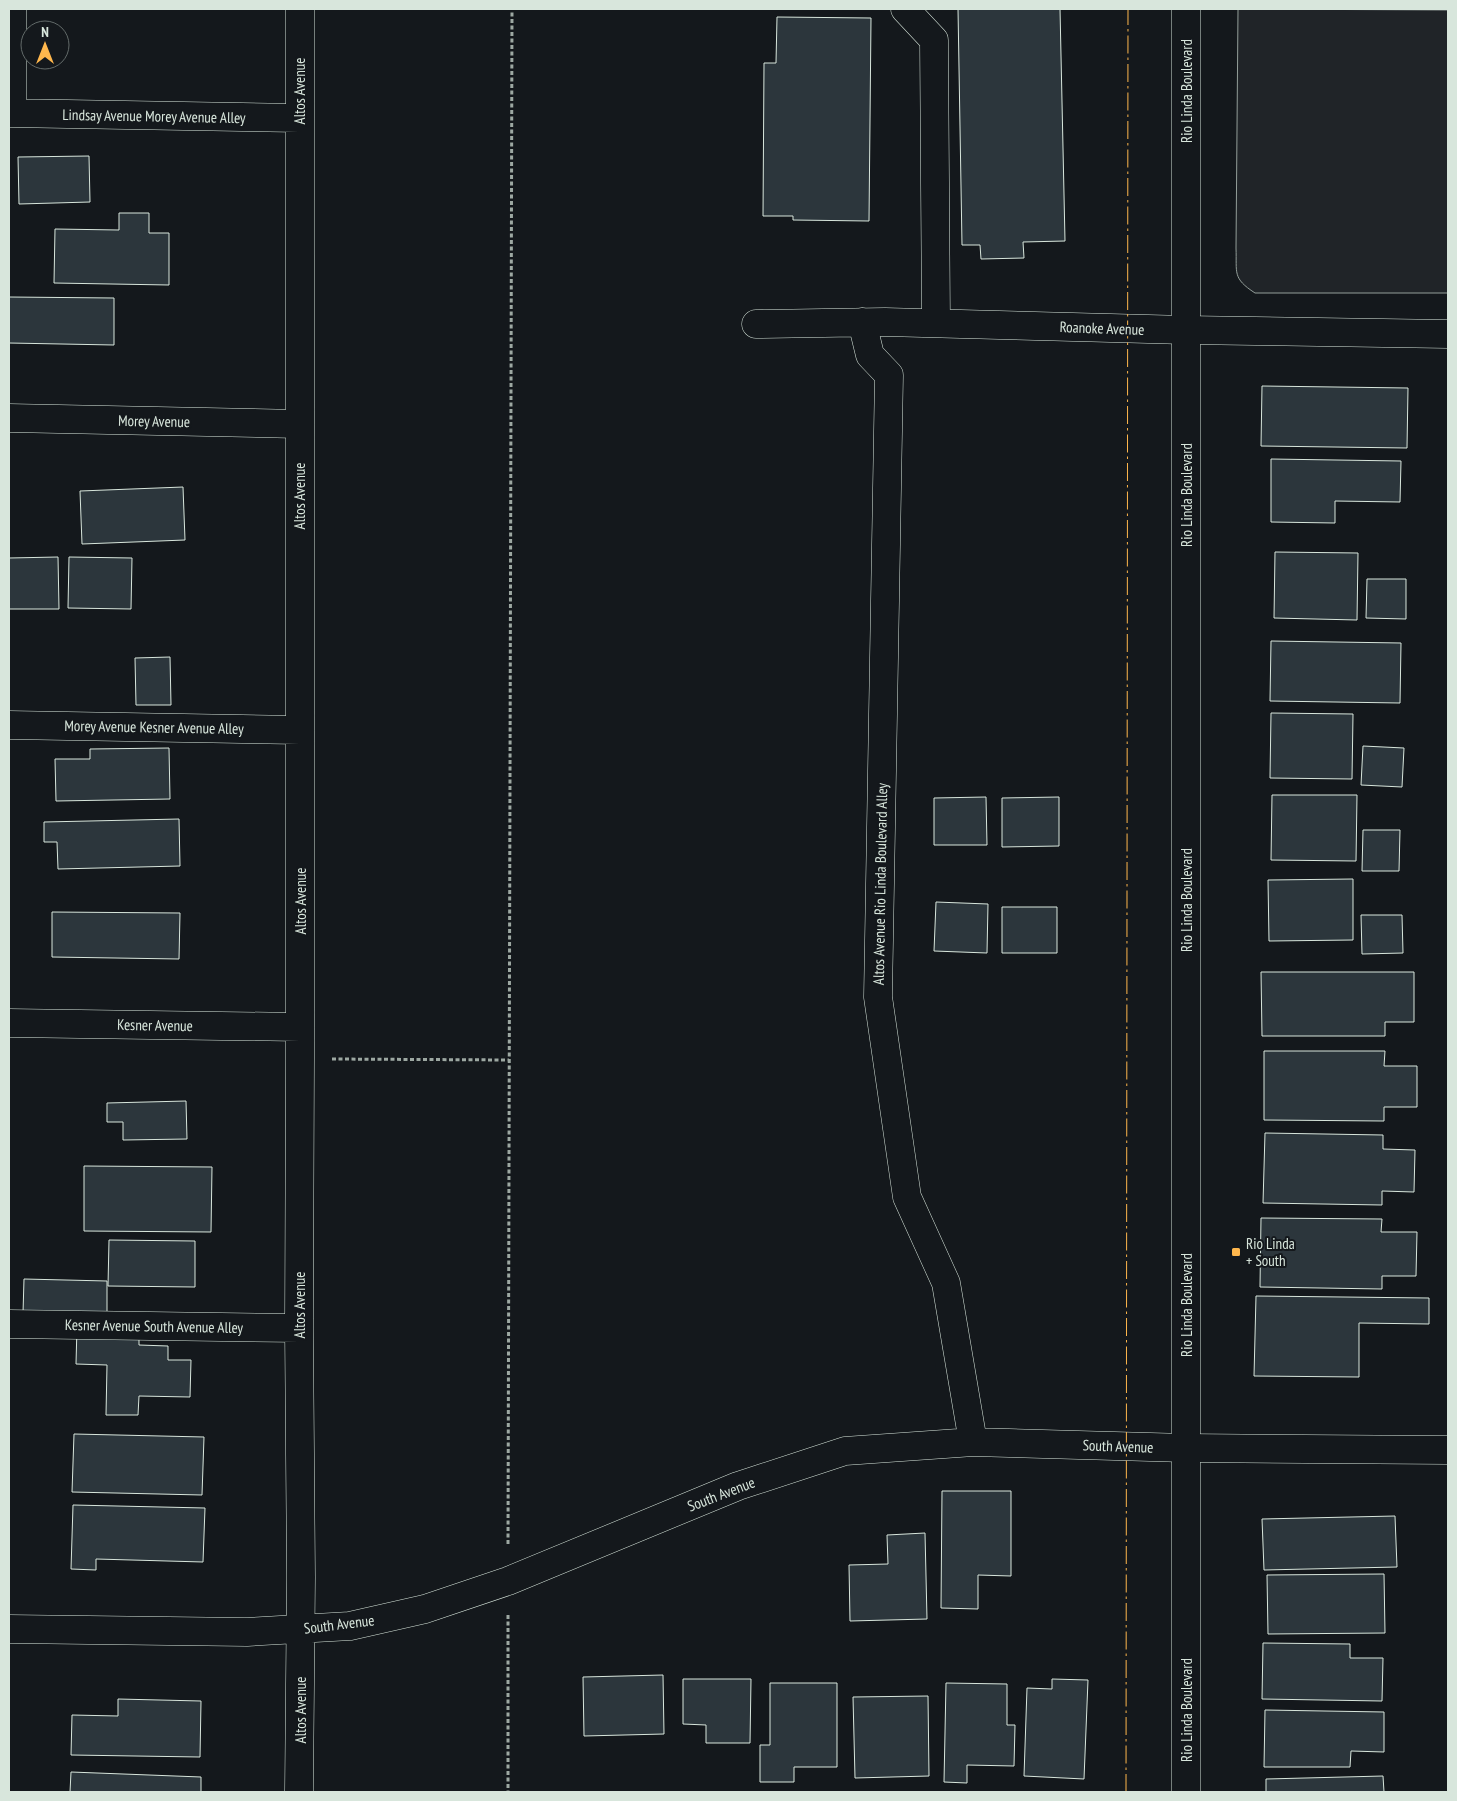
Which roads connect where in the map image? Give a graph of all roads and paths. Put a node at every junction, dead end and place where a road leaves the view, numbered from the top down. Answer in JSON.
{"nodes":[{"id":1,"x":12,"y":9,"type":"edge"},
{"id":2,"x":300,"y":9,"type":"edge"},
{"id":3,"x":512,"y":9,"type":"edge"},
{"id":4,"x":905,"y":9,"type":"edge"},
{"id":5,"x":1186,"y":9,"type":"edge"},
{"id":6,"x":10,"y":113,"type":"edge"},
{"id":7,"x":299,"y":118,"type":"junction"},
{"id":8,"x":862,"y":322,"type":"junction"},
{"id":9,"x":936,"y":323,"type":"junction"},
{"id":10,"x":756,"y":324,"type":"dead end"},
{"id":11,"x":1186,"y":330,"type":"junction"},
{"id":12,"x":1448,"y":334,"type":"edge"},
{"id":13,"x":9,"y":418,"type":"edge"},
{"id":14,"x":299,"y":424,"type":"junction"},
{"id":15,"x":9,"y":725,"type":"edge"},
{"id":16,"x":300,"y":730,"type":"junction"},
{"id":17,"x":9,"y":1023,"type":"edge"},
{"id":18,"x":300,"y":1027,"type":"junction"},
{"id":19,"x":326,"y":1059,"type":"dead end"},
{"id":20,"x":509,"y":1060,"type":"junction"},
{"id":21,"x":9,"y":1324,"type":"edge"},
{"id":22,"x":299,"y":1328,"type":"junction"},
{"id":23,"x":973,"y":1442,"type":"junction"},
{"id":24,"x":1186,"y":1448,"type":"junction"},
{"id":25,"x":1448,"y":1450,"type":"edge"},
{"id":26,"x":508,"y":1541,"type":"dead end"},
{"id":27,"x":508,"y":1620,"type":"dead end"},
{"id":28,"x":9,"y":1628,"type":"edge"},
{"id":29,"x":300,"y":1629,"type":"junction"},
{"id":30,"x":299,"y":1792,"type":"edge"},
{"id":31,"x":508,"y":1792,"type":"edge"},
{"id":32,"x":1186,"y":1792,"type":"edge"}],
"edges":[{"from":1,"to":6,"type":"street"},
{"from":2,"to":7,"type":"street","name":"Altos Avenue"},
{"from":3,"to":20,"type":"path"},
{"from":4,"to":9,"type":"street"},
{"from":5,"to":11,"type":"street","name":"Rio Linda Boulevard"},
{"from":6,"to":7,"type":"street","name":"Lindsay Avenue Morey Avenue Alley"},
{"from":7,"to":14,"type":"street","name":"Altos Avenue"},
{"from":8,"to":9,"type":"street","name":"Roanoke Avenue"},
{"from":8,"to":10,"type":"street","name":"Roanoke Avenue"},
{"from":8,"to":23,"type":"street","name":"Altos Avenue Rio Linda Boulevard Alley"},
{"from":9,"to":11,"type":"street","name":"Roanoke Avenue"},
{"from":11,"to":12,"type":"street","name":"Roanoke Avenue"},
{"from":11,"to":24,"type":"street","name":"Rio Linda Boulevard"},
{"from":13,"to":14,"type":"street","name":"Morey Avenue"},
{"from":14,"to":16,"type":"street","name":"Altos Avenue"},
{"from":15,"to":16,"type":"street","name":"Morey Avenue Kesner Avenue Alley"},
{"from":16,"to":18,"type":"street","name":"Altos Avenue"},
{"from":17,"to":18,"type":"street","name":"Kesner Avenue"},
{"from":18,"to":22,"type":"street","name":"Altos Avenue"},
{"from":19,"to":20,"type":"path"},
{"from":20,"to":26,"type":"path"},
{"from":21,"to":22,"type":"street","name":"Kesner Avenue South Avenue Alley"},
{"from":22,"to":29,"type":"street","name":"Altos Avenue"},
{"from":23,"to":24,"type":"street","name":"South Avenue"},
{"from":23,"to":29,"type":"street","name":"South Avenue"},
{"from":24,"to":25,"type":"street","name":"South Avenue"},
{"from":24,"to":32,"type":"street","name":"Rio Linda Boulevard"},
{"from":27,"to":31,"type":"path"},
{"from":28,"to":29,"type":"street","name":"South Avenue"},
{"from":29,"to":30,"type":"street","name":"Altos Avenue"}]}
